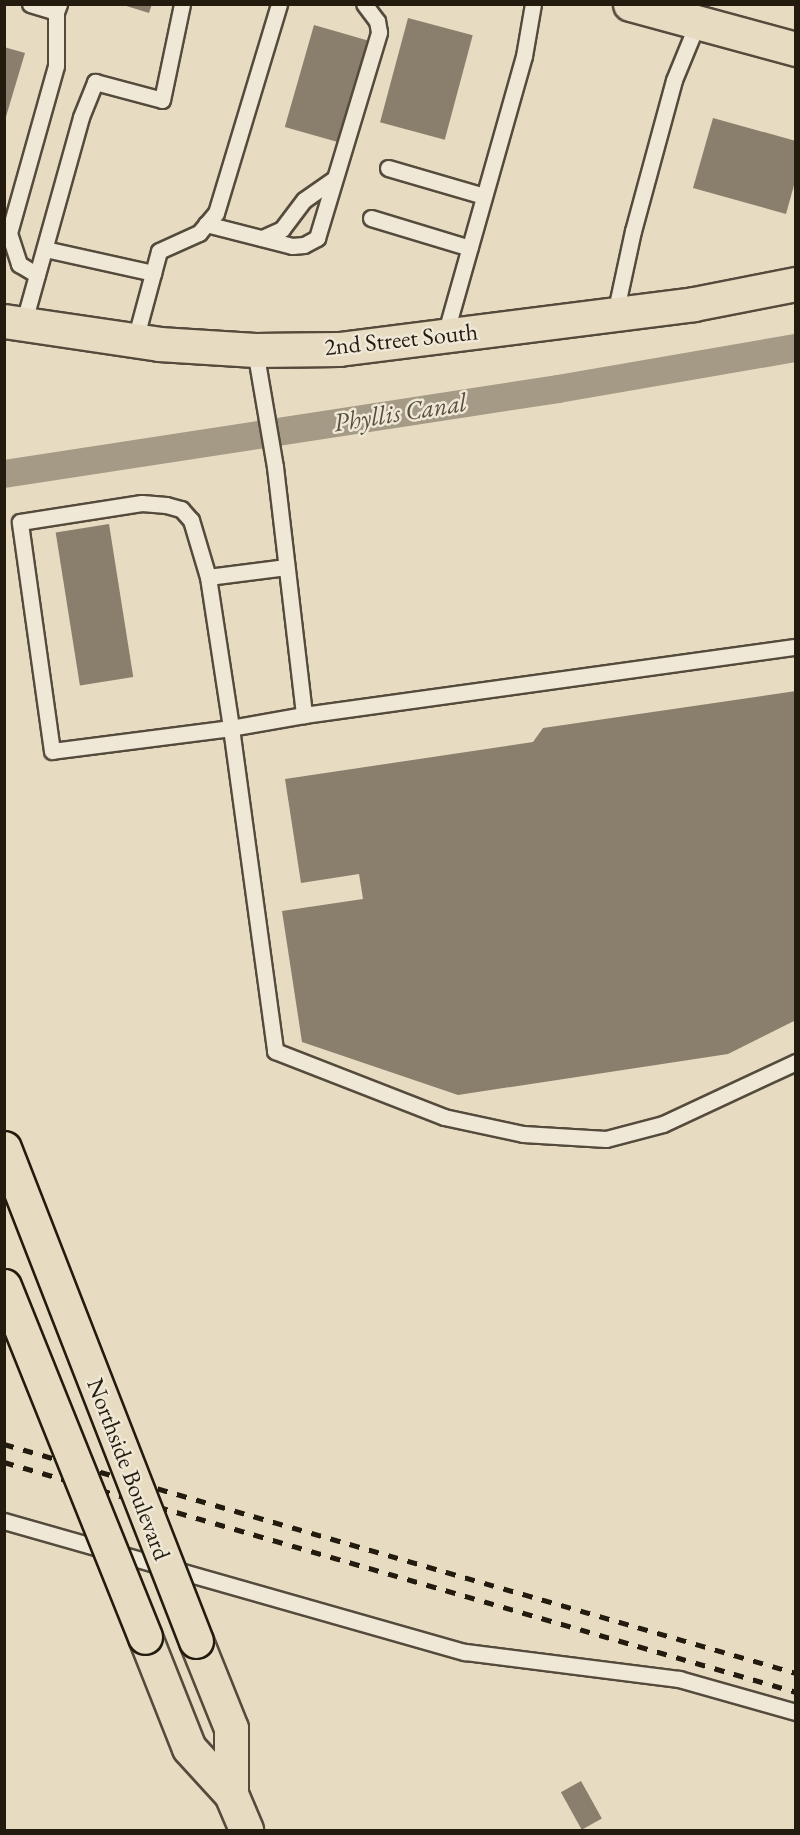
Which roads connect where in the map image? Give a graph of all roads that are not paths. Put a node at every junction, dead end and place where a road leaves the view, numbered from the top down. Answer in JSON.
{"nodes":[{"id":1,"x":30,"y":4,"type":"edge"},
{"id":2,"x":182,"y":4,"type":"edge"},
{"id":3,"x":279,"y":4,"type":"edge"},
{"id":4,"x":364,"y":4,"type":"edge"},
{"id":5,"x":533,"y":4,"type":"edge"},
{"id":6,"x":630,"y":4,"type":"edge"},
{"id":7,"x":57,"y":8,"type":"edge"},
{"id":8,"x":697,"y":24,"type":"junction"},
{"id":9,"x":795,"y":47,"type":"edge"},
{"id":10,"x":388,"y":168,"type":"dead end"},
{"id":11,"x":333,"y":180,"type":"junction"},
{"id":12,"x":484,"y":196,"type":"junction"},
{"id":13,"x":371,"y":218,"type":"dead end"},
{"id":14,"x":206,"y":224,"type":"junction"},
{"id":15,"x":7,"y":233,"type":"edge"},
{"id":16,"x":262,"y":238,"type":"junction"},
{"id":17,"x":470,"y":248,"type":"junction"},
{"id":18,"x":45,"y":249,"type":"junction"},
{"id":19,"x":153,"y":273,"type":"junction"},
{"id":20,"x":37,"y":275,"type":"junction"},
{"id":21,"x":795,"y":284,"type":"edge"},
{"id":22,"x":615,"y":314,"type":"junction"},
{"id":23,"x":14,"y":323,"type":"edge"},
{"id":24,"x":445,"y":335,"type":"junction"},
{"id":25,"x":135,"y":340,"type":"junction"},
{"id":26,"x":255,"y":350,"type":"junction"},
{"id":27,"x":286,"y":567,"type":"junction"},
{"id":28,"x":208,"y":577,"type":"junction"},
{"id":29,"x":795,"y":647,"type":"edge"},
{"id":30,"x":304,"y":715,"type":"junction"},
{"id":31,"x":231,"y":728,"type":"junction"},
{"id":32,"x":795,"y":1062,"type":"edge"},
{"id":33,"x":4,"y":1148,"type":"edge"},
{"id":34,"x":4,"y":1286,"type":"edge"},
{"id":35,"x":4,"y":1521,"type":"edge"},
{"id":36,"x":795,"y":1712,"type":"edge"},
{"id":37,"x":231,"y":1794,"type":"junction"},
{"id":38,"x":246,"y":1830,"type":"edge"}],
"edges":[{"from":1,"to":7,"type":"lane"},
{"from":2,"to":18,"type":"lane"},
{"from":3,"to":14,"type":"lane"},
{"from":4,"to":11,"type":"lane"},
{"from":5,"to":12,"type":"lane"},
{"from":6,"to":8,"type":"main road"},
{"from":7,"to":15,"type":"lane"},
{"from":8,"to":9,"type":"main road"},
{"from":8,"to":22,"type":"lane"},
{"from":10,"to":12,"type":"lane"},
{"from":11,"to":16,"type":"lane"},
{"from":11,"to":16,"type":"lane"},
{"from":12,"to":17,"type":"lane"},
{"from":13,"to":17,"type":"lane"},
{"from":14,"to":16,"type":"lane"},
{"from":14,"to":19,"type":"lane"},
{"from":15,"to":20,"type":"lane"},
{"from":17,"to":24,"type":"lane"},
{"from":18,"to":19,"type":"lane"},
{"from":18,"to":20,"type":"lane"},
{"from":19,"to":25,"type":"lane"},
{"from":20,"to":23,"type":"lane"},
{"from":21,"to":22,"type":"main road","name":"2nd Street South"},
{"from":22,"to":24,"type":"main road","name":"2nd Street South"},
{"from":23,"to":25,"type":"main road","name":"2nd Street South"},
{"from":24,"to":26,"type":"main road","name":"2nd Street South"},
{"from":25,"to":26,"type":"main road","name":"2nd Street South"},
{"from":26,"to":27,"type":"lane"},
{"from":27,"to":28,"type":"lane"},
{"from":27,"to":30,"type":"lane"},
{"from":28,"to":31,"type":"lane"},
{"from":28,"to":31,"type":"lane"},
{"from":29,"to":30,"type":"lane"},
{"from":30,"to":31,"type":"lane"},
{"from":31,"to":32,"type":"lane"},
{"from":33,"to":37,"type":"main road","name":"Northside Boulevard","bridge":true},
{"from":34,"to":37,"type":"main road","name":"Northside Boulevard","bridge":true},
{"from":35,"to":36,"type":"lane"},
{"from":37,"to":38,"type":"main road","name":"Northside Boulevard"}]}
